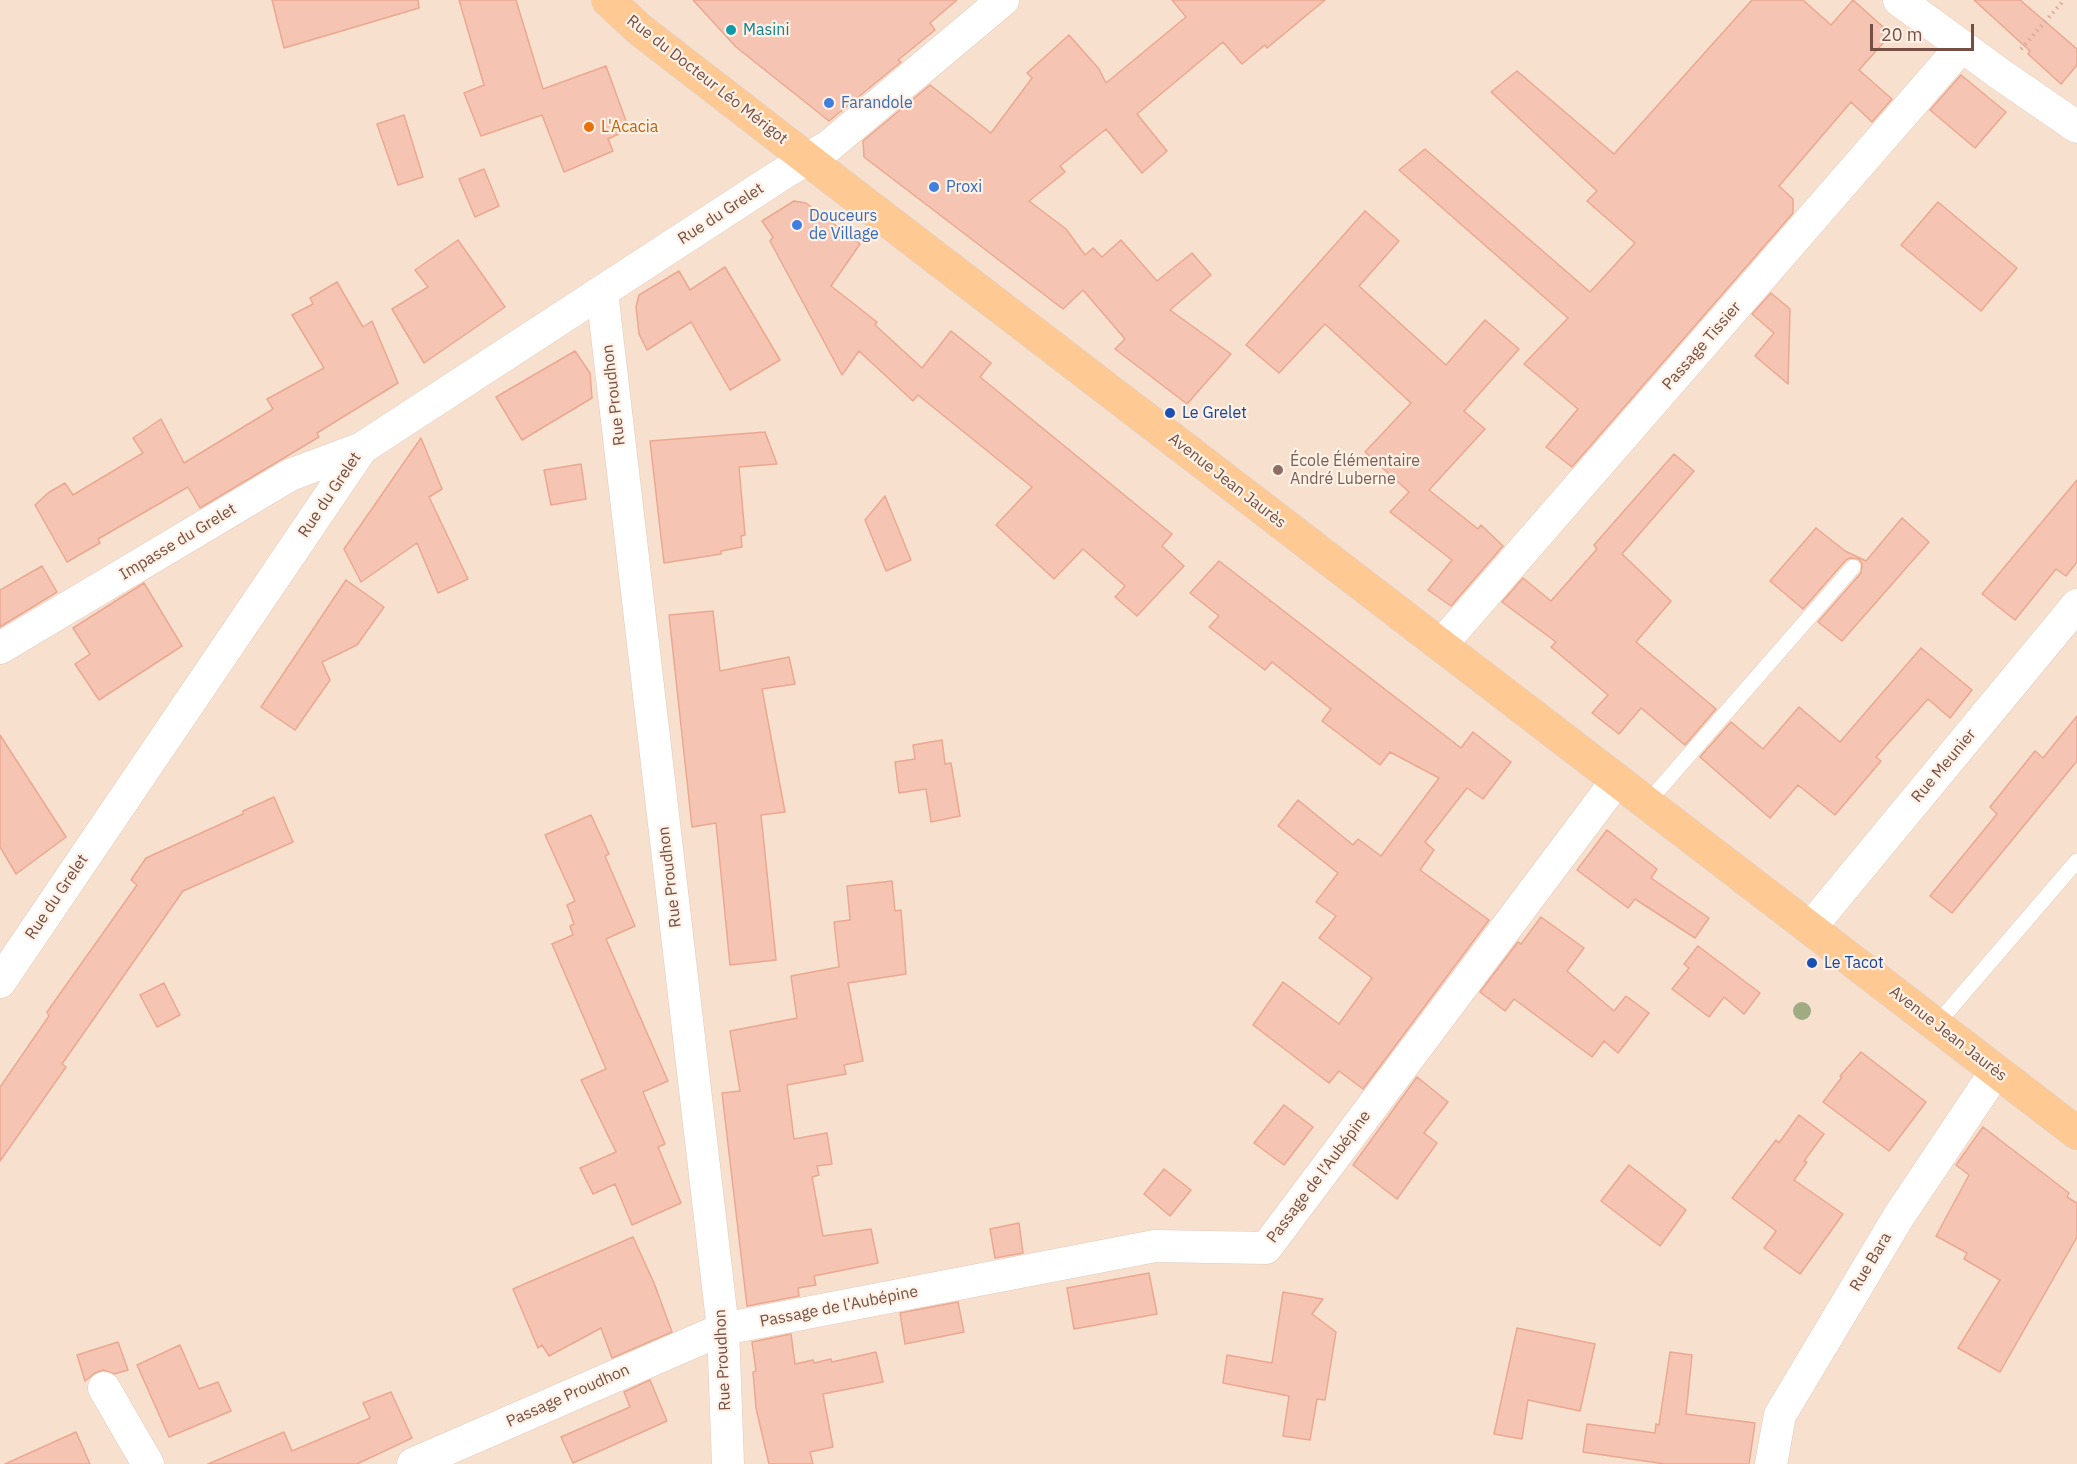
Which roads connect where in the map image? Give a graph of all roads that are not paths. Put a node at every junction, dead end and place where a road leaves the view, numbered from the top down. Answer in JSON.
{"nodes":[{"id":1,"x":608,"y":0,"type":"edge"},
{"id":2,"x":1003,"y":0,"type":"edge"},
{"id":3,"x":1899,"y":0,"type":"edge"},
{"id":4,"x":1962,"y":46,"type":"junction"},
{"id":5,"x":2077,"y":127,"type":"edge"},
{"id":6,"x":807,"y":159,"type":"junction"},
{"id":7,"x":602,"y":292,"type":"junction"},
{"id":8,"x":362,"y":448,"type":"junction"},
{"id":9,"x":1853,"y":567,"type":"dead end"},
{"id":10,"x":2077,"y":605,"type":"edge"},
{"id":11,"x":1441,"y":645,"type":"junction"},
{"id":12,"x":0,"y":648,"type":"edge"},
{"id":13,"x":1617,"y":780,"type":"junction"},
{"id":14,"x":1647,"y":803,"type":"junction"},
{"id":15,"x":2077,"y":861,"type":"edge"},
{"id":16,"x":1810,"y":928,"type":"junction"},
{"id":17,"x":0,"y":982,"type":"edge"},
{"id":18,"x":1936,"y":1025,"type":"junction"},
{"id":19,"x":1996,"y":1071,"type":"junction"},
{"id":20,"x":2077,"y":1133,"type":"edge"},
{"id":21,"x":723,"y":1329,"type":"junction"},
{"id":22,"x":104,"y":1388,"type":"dead end"},
{"id":23,"x":148,"y":1464,"type":"edge"},
{"id":24,"x":413,"y":1464,"type":"edge"},
{"id":25,"x":728,"y":1464,"type":"edge"},
{"id":26,"x":1771,"y":1464,"type":"edge"}],
"edges":[{"from":1,"to":6,"type":"main road","name":"Rue du Docteur Léo Mérigot"},
{"from":2,"to":6,"type":"street","name":"Rue du Grelet"},
{"from":3,"to":4,"type":"street"},
{"from":4,"to":5,"type":"street"},
{"from":4,"to":11,"type":"street","name":"Passage Tissier"},
{"from":6,"to":7,"type":"street","name":"Rue du Grelet"},
{"from":6,"to":11,"type":"main road","name":"Avenue Jean Jaurès"},
{"from":7,"to":8,"type":"street","name":"Rue du Grelet"},
{"from":7,"to":21,"type":"street","name":"Rue Proudhon"},
{"from":8,"to":12,"type":"street","name":"Impasse du Grelet"},
{"from":8,"to":17,"type":"street","name":"Rue du Grelet"},
{"from":9,"to":14,"type":"lane"},
{"from":10,"to":16,"type":"street","name":"Rue Meunier"},
{"from":11,"to":13,"type":"main road","name":"Avenue Jean Jaurès"},
{"from":13,"to":14,"type":"main road","name":"Avenue Jean Jaurès"},
{"from":13,"to":21,"type":"street","name":"Passage de l'Aubépine"},
{"from":14,"to":16,"type":"main road","name":"Avenue Jean Jaurès"},
{"from":15,"to":18,"type":"lane"},
{"from":16,"to":18,"type":"main road","name":"Avenue Jean Jaurès"},
{"from":18,"to":19,"type":"main road","name":"Avenue Jean Jaurès"},
{"from":19,"to":20,"type":"main road","name":"Avenue Jean Jaurès"},
{"from":19,"to":26,"type":"street","name":"Rue Bara"},
{"from":21,"to":24,"type":"street","name":"Passage Proudhon"},
{"from":21,"to":25,"type":"street","name":"Rue Proudhon"},
{"from":22,"to":23,"type":"street"}]}
